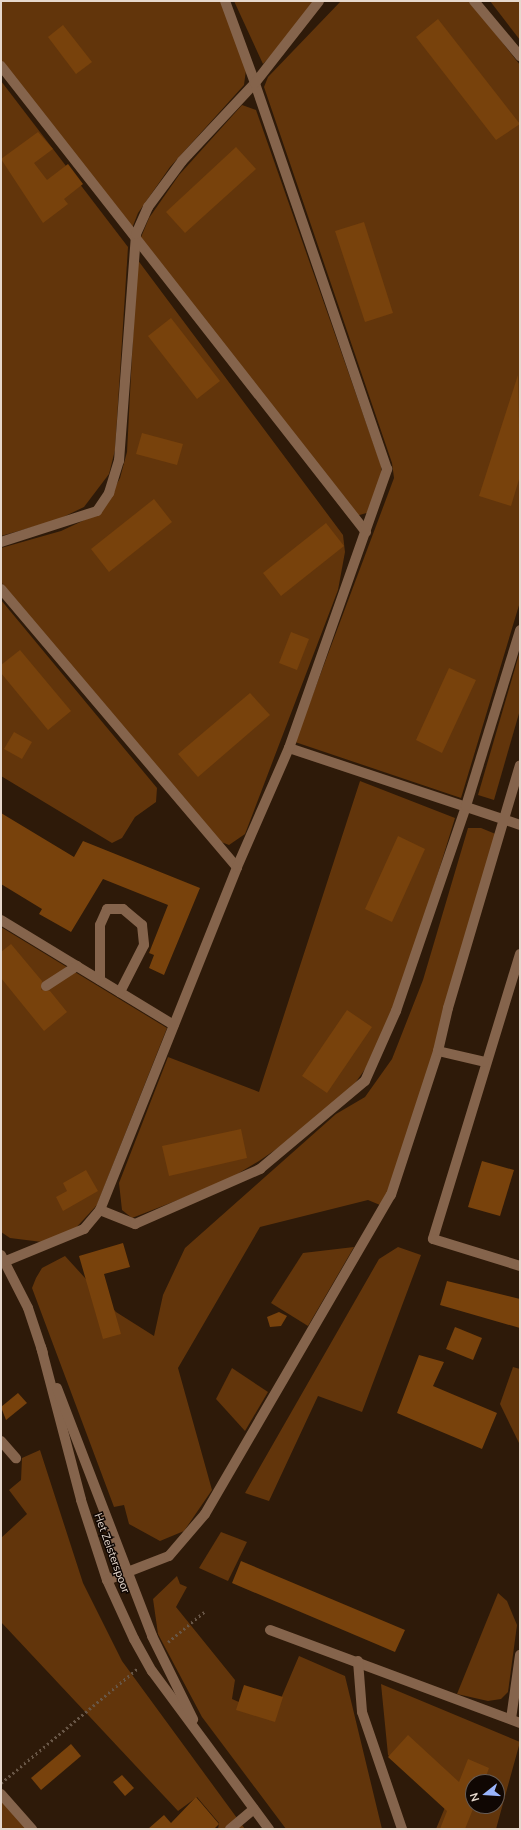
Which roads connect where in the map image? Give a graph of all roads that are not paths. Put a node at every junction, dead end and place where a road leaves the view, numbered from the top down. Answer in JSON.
{"nodes":[{"id":1,"x":225,"y":1,"type":"edge"},
{"id":2,"x":319,"y":1,"type":"edge"},
{"id":3,"x":474,"y":1,"type":"edge"},
{"id":4,"x":520,"y":56,"type":"edge"},
{"id":5,"x":1,"y":66,"type":"edge"},
{"id":6,"x":254,"y":83,"type":"junction"},
{"id":7,"x":136,"y":241,"type":"junction"},
{"id":8,"x":366,"y":532,"type":"junction"},
{"id":9,"x":1,"y":542,"type":"edge"},
{"id":10,"x":1,"y":589,"type":"edge"},
{"id":11,"x":520,"y":630,"type":"edge"},
{"id":12,"x":289,"y":748,"type":"junction"},
{"id":13,"x":520,"y":765,"type":"edge"},
{"id":14,"x":466,"y":806,"type":"junction"},
{"id":15,"x":502,"y":820,"type":"junction"},
{"id":16,"x":520,"y":825,"type":"edge"},
{"id":17,"x":237,"y":867,"type":"junction"},
{"id":18,"x":1,"y":920,"type":"edge"},
{"id":19,"x":520,"y":954,"type":"edge"},
{"id":20,"x":77,"y":966,"type":"junction"},
{"id":21,"x":100,"y":980,"type":"junction"},
{"id":22,"x":46,"y":986,"type":"dead end"},
{"id":23,"x":120,"y":992,"type":"junction"},
{"id":24,"x":174,"y":1025,"type":"junction"},
{"id":25,"x":438,"y":1051,"type":"junction"},
{"id":26,"x":485,"y":1062,"type":"junction"},
{"id":27,"x":100,"y":1210,"type":"junction"},
{"id":28,"x":2,"y":1259,"type":"edge"},
{"id":29,"x":520,"y":1266,"type":"edge"},
{"id":30,"x":41,"y":1347,"type":"junction"},
{"id":31,"x":1,"y":1441,"type":"edge"},
{"id":32,"x":16,"y":1458,"type":"dead end"},
{"id":33,"x":128,"y":1573,"type":"junction"},
{"id":34,"x":107,"y":1580,"type":"junction"},
{"id":35,"x":270,"y":1630,"type":"dead end"},
{"id":36,"x":520,"y":1655,"type":"edge"},
{"id":37,"x":358,"y":1661,"type":"junction"},
{"id":38,"x":515,"y":1721,"type":"edge"},
{"id":39,"x":207,"y":1745,"type":"junction"},
{"id":40,"x":1,"y":1794,"type":"edge"},
{"id":41,"x":254,"y":1809,"type":"junction"},
{"id":42,"x":32,"y":1829,"type":"edge"},
{"id":43,"x":230,"y":1829,"type":"edge"},
{"id":44,"x":269,"y":1829,"type":"edge"},
{"id":45,"x":402,"y":1829,"type":"edge"}],
"edges":[{"from":1,"to":6,"type":"street"},
{"from":2,"to":6,"type":"street"},
{"from":3,"to":4,"type":"street"},
{"from":5,"to":7,"type":"street"},
{"from":6,"to":7,"type":"street"},
{"from":6,"to":8,"type":"street"},
{"from":7,"to":8,"type":"street"},
{"from":7,"to":9,"type":"street"},
{"from":8,"to":12,"type":"street"},
{"from":10,"to":17,"type":"street"},
{"from":11,"to":14,"type":"street"},
{"from":12,"to":14,"type":"street"},
{"from":12,"to":17,"type":"street"},
{"from":13,"to":15,"type":"street"},
{"from":14,"to":15,"type":"street"},
{"from":14,"to":27,"type":"street"},
{"from":15,"to":16,"type":"street"},
{"from":15,"to":25,"type":"street"},
{"from":17,"to":24,"type":"street"},
{"from":18,"to":20,"type":"street"},
{"from":19,"to":26,"type":"street"},
{"from":20,"to":21,"type":"street"},
{"from":20,"to":22,"type":"street"},
{"from":21,"to":23,"type":"street"},
{"from":21,"to":23,"type":"street"},
{"from":23,"to":24,"type":"street"},
{"from":24,"to":27,"type":"street"},
{"from":25,"to":26,"type":"street"},
{"from":25,"to":33,"type":"street"},
{"from":26,"to":29,"type":"street"},
{"from":27,"to":28,"type":"street"},
{"from":28,"to":30,"type":"street","name":"Het Zeisterspoor"},
{"from":30,"to":33,"type":"street","name":"Het Zeisterspoor"},
{"from":30,"to":34,"type":"street","name":"Het Zeisterspoor"},
{"from":31,"to":32,"type":"street"},
{"from":33,"to":34,"type":"street"},
{"from":33,"to":39,"type":"street","name":"Het Zeisterspoor"},
{"from":34,"to":39,"type":"street","name":"Het Zeisterspoor"},
{"from":35,"to":37,"type":"street"},
{"from":36,"to":38,"type":"street"},
{"from":37,"to":38,"type":"street"},
{"from":37,"to":45,"type":"street"},
{"from":39,"to":41,"type":"street","name":"Het Zeisterspoor"},
{"from":40,"to":42,"type":"street"},
{"from":41,"to":43,"type":"street"},
{"from":41,"to":44,"type":"street","name":"Het Zeisterspoor"}]}
